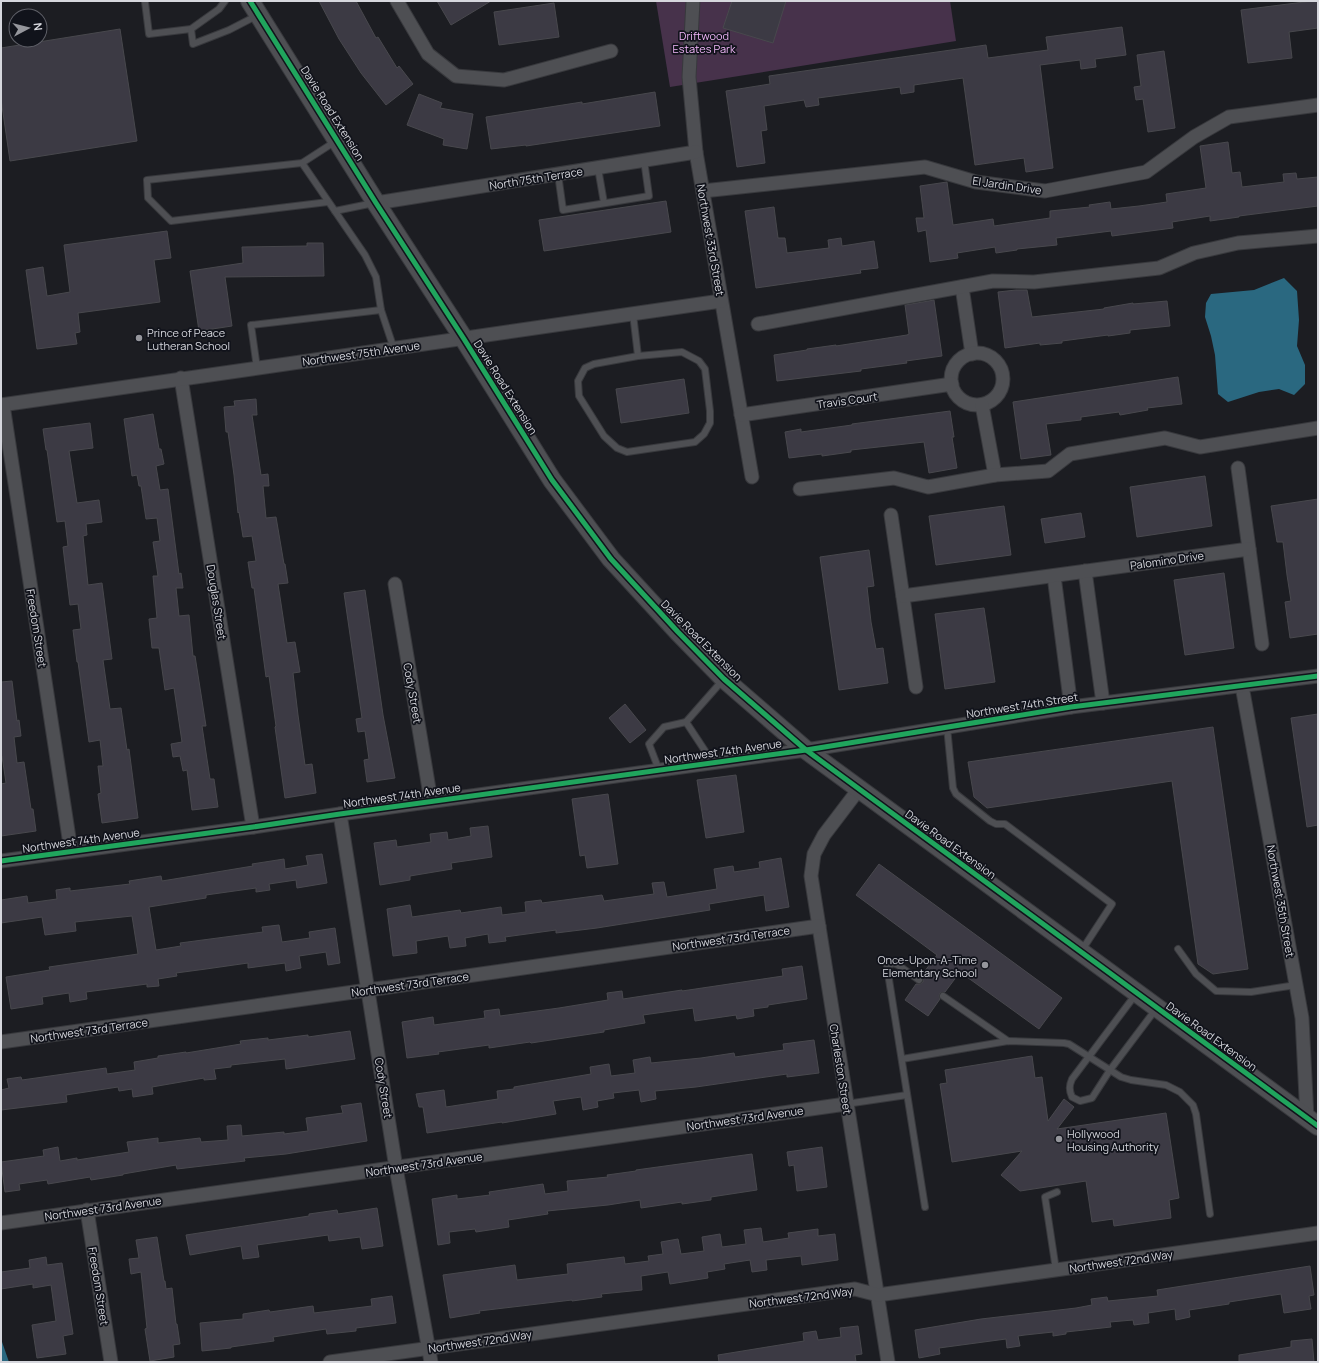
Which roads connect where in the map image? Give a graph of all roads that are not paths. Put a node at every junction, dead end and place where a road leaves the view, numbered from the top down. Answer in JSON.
{"nodes":[{"id":1,"x":225,"y":1,"type":"edge"},
{"id":2,"x":397,"y":1,"type":"edge"},
{"id":3,"x":693,"y":1,"type":"edge"},
{"id":4,"x":145,"y":2,"type":"dead end"},
{"id":5,"x":255,"y":8,"type":"edge"},
{"id":6,"x":191,"y":28,"type":"junction"},
{"id":7,"x":611,"y":51,"type":"dead end"},
{"id":8,"x":1318,"y":105,"type":"edge"},
{"id":9,"x":338,"y":139,"type":"junction"},
{"id":10,"x":696,"y":152,"type":"junction"},
{"id":11,"x":644,"y":160,"type":"junction"},
{"id":12,"x":302,"y":162,"type":"junction"},
{"id":13,"x":598,"y":168,"type":"junction"},
{"id":14,"x":558,"y":174,"type":"junction"},
{"id":15,"x":703,"y":191,"type":"junction"},
{"id":16,"x":328,"y":202,"type":"junction"},
{"id":17,"x":376,"y":203,"type":"junction"},
{"id":18,"x":604,"y":203,"type":"junction"},
{"id":19,"x":335,"y":211,"type":"junction"},
{"id":20,"x":1318,"y":236,"type":"edge"},
{"id":21,"x":962,"y":287,"type":"junction"},
{"id":22,"x":721,"y":301,"type":"junction"},
{"id":23,"x":381,"y":310,"type":"junction"},
{"id":24,"x":633,"y":314,"type":"junction"},
{"id":25,"x":758,"y":324,"type":"dead end"},
{"id":26,"x":464,"y":339,"type":"junction"},
{"id":27,"x":394,"y":349,"type":"junction"},
{"id":28,"x":972,"y":354,"type":"junction"},
{"id":29,"x":638,"y":356,"type":"junction"},
{"id":30,"x":256,"y":368,"type":"junction"},
{"id":31,"x":181,"y":378,"type":"junction"},
{"id":32,"x":952,"y":384,"type":"junction"},
{"id":33,"x":2,"y":405,"type":"edge"},
{"id":34,"x":982,"y":405,"type":"junction"},
{"id":35,"x":741,"y":415,"type":"junction"},
{"id":36,"x":1318,"y":428,"type":"edge"},
{"id":37,"x":1238,"y":468,"type":"dead end"},
{"id":38,"x":995,"y":475,"type":"junction"},
{"id":39,"x":752,"y":477,"type":"dead end"},
{"id":40,"x":800,"y":488,"type":"dead end"},
{"id":41,"x":891,"y":515,"type":"dead end"},
{"id":42,"x":1249,"y":549,"type":"junction"},
{"id":43,"x":1085,"y":571,"type":"junction"},
{"id":44,"x":1054,"y":576,"type":"junction"},
{"id":45,"x":395,"y":584,"type":"dead end"},
{"id":46,"x":903,"y":596,"type":"junction"},
{"id":47,"x":1262,"y":644,"type":"dead end"},
{"id":48,"x":1318,"y":676,"type":"edge"},
{"id":49,"x":724,"y":679,"type":"junction"},
{"id":50,"x":916,"y":686,"type":"dead end"},
{"id":51,"x":1242,"y":686,"type":"junction"},
{"id":52,"x":1103,"y":703,"type":"junction"},
{"id":53,"x":1071,"y":707,"type":"junction"},
{"id":54,"x":686,"y":722,"type":"junction"},
{"id":55,"x":947,"y":727,"type":"junction"},
{"id":56,"x":806,"y":750,"type":"junction"},
{"id":57,"x":713,"y":763,"type":"junction"},
{"id":58,"x":659,"y":770,"type":"junction"},
{"id":59,"x":859,"y":789,"type":"junction"},
{"id":60,"x":431,"y":801,"type":"junction"},
{"id":61,"x":340,"y":814,"type":"junction"},
{"id":62,"x":253,"y":827,"type":"junction"},
{"id":63,"x":72,"y":851,"type":"junction"},
{"id":64,"x":1,"y":861,"type":"edge"},
{"id":65,"x":818,"y":926,"type":"junction"},
{"id":66,"x":1178,"y":949,"type":"dead end"},
{"id":67,"x":1081,"y":951,"type":"junction"},
{"id":68,"x":919,"y":980,"type":"dead end"},
{"id":69,"x":1296,"y":985,"type":"junction"},
{"id":70,"x":368,"y":990,"type":"junction"},
{"id":71,"x":1137,"y":992,"type":"junction"},
{"id":72,"x":943,"y":996,"type":"dead end"},
{"id":73,"x":1157,"y":1008,"type":"junction"},
{"id":74,"x":1008,"y":1041,"type":"junction"},
{"id":75,"x":1,"y":1042,"type":"edge"},
{"id":76,"x":1089,"y":1056,"type":"junction"},
{"id":77,"x":902,"y":1059,"type":"junction"},
{"id":78,"x":1110,"y":1070,"type":"junction"},
{"id":79,"x":907,"y":1095,"type":"junction"},
{"id":80,"x":846,"y":1104,"type":"junction"},
{"id":81,"x":1313,"y":1122,"type":"edge"},
{"id":82,"x":396,"y":1168,"type":"junction"},
{"id":83,"x":1057,"y":1192,"type":"dead end"},
{"id":84,"x":925,"y":1207,"type":"dead end"},
{"id":85,"x":87,"y":1210,"type":"junction"},
{"id":86,"x":1210,"y":1214,"type":"dead end"},
{"id":87,"x":1,"y":1223,"type":"edge"},
{"id":88,"x":1318,"y":1234,"type":"edge"},
{"id":89,"x":1056,"y":1270,"type":"junction"},
{"id":90,"x":878,"y":1294,"type":"junction"},
{"id":91,"x":429,"y":1348,"type":"junction"},
{"id":92,"x":111,"y":1362,"type":"edge"},
{"id":93,"x":330,"y":1362,"type":"edge"},
{"id":94,"x":431,"y":1362,"type":"edge"},
{"id":95,"x":888,"y":1362,"type":"edge"}],
"edges":[{"from":1,"to":6,"type":"lane"},
{"from":2,"to":7,"type":"street"},
{"from":3,"to":10,"type":"street","name":"Northwest 33rd Street"},
{"from":4,"to":6,"type":"lane"},
{"from":5,"to":6,"type":"lane"},
{"from":5,"to":9,"type":"main road","name":"Davie Road Extension"},
{"from":8,"to":15,"type":"street","name":"El Jardin Drive"},
{"from":9,"to":12,"type":"lane"},
{"from":9,"to":17,"type":"main road","name":"Davie Road Extension"},
{"from":10,"to":11,"type":"street","name":"North 75th Terrace"},
{"from":10,"to":15,"type":"street","name":"Northwest 33rd Street"},
{"from":11,"to":13,"type":"street","name":"North 75th Terrace"},
{"from":11,"to":18,"type":"lane"},
{"from":12,"to":16,"type":"lane"},
{"from":12,"to":16,"type":"lane"},
{"from":13,"to":14,"type":"street","name":"North 75th Terrace"},
{"from":13,"to":18,"type":"lane"},
{"from":14,"to":17,"type":"street","name":"North 75th Terrace"},
{"from":14,"to":18,"type":"lane"},
{"from":15,"to":22,"type":"street","name":"Northwest 33rd Street"},
{"from":16,"to":19,"type":"lane"},
{"from":17,"to":19,"type":"lane"},
{"from":17,"to":26,"type":"main road","name":"Davie Road Extension"},
{"from":19,"to":23,"type":"lane"},
{"from":20,"to":21,"type":"street"},
{"from":21,"to":25,"type":"street"},
{"from":21,"to":28,"type":"street"},
{"from":22,"to":24,"type":"street","name":"Northwest 75th Avenue"},
{"from":22,"to":35,"type":"street","name":"Northwest 33rd Street"},
{"from":23,"to":27,"type":"lane"},
{"from":23,"to":30,"type":"lane"},
{"from":24,"to":26,"type":"street","name":"Northwest 75th Avenue"},
{"from":24,"to":29,"type":"lane"},
{"from":26,"to":27,"type":"street","name":"Northwest 75th Avenue"},
{"from":26,"to":49,"type":"main road","name":"Davie Road Extension"},
{"from":27,"to":30,"type":"street","name":"Northwest 75th Avenue"},
{"from":28,"to":32,"type":"street"},
{"from":28,"to":34,"type":"street"},
{"from":29,"to":29,"type":"lane"},
{"from":30,"to":31,"type":"street","name":"Northwest 75th Avenue"},
{"from":31,"to":33,"type":"street","name":"Northwest 75th Avenue"},
{"from":31,"to":62,"type":"street","name":"Douglas Street"},
{"from":32,"to":34,"type":"street"},
{"from":32,"to":35,"type":"street","name":"Travis Court"},
{"from":33,"to":63,"type":"street","name":"Freedom Street"},
{"from":34,"to":38,"type":"street"},
{"from":35,"to":39,"type":"street","name":"Northwest 33rd Street"},
{"from":36,"to":38,"type":"street"},
{"from":37,"to":42,"type":"street"},
{"from":38,"to":40,"type":"street"},
{"from":41,"to":46,"type":"street"},
{"from":42,"to":43,"type":"street","name":"Palomino Drive"},
{"from":42,"to":47,"type":"street"},
{"from":43,"to":44,"type":"street","name":"Palomino Drive"},
{"from":43,"to":52,"type":"street"},
{"from":44,"to":46,"type":"street","name":"Palomino Drive"},
{"from":44,"to":53,"type":"street"},
{"from":45,"to":60,"type":"street","name":"Cody Street"},
{"from":46,"to":50,"type":"street"},
{"from":48,"to":51,"type":"street"},
{"from":49,"to":54,"type":"lane"},
{"from":49,"to":56,"type":"main road","name":"Davie Road Extension"},
{"from":51,"to":52,"type":"street","name":"Northwest 74th Street"},
{"from":51,"to":69,"type":"street","name":"Northwest 35th Street"},
{"from":52,"to":53,"type":"street","name":"Northwest 74th Street"},
{"from":53,"to":55,"type":"street","name":"Northwest 74th Street"},
{"from":54,"to":57,"type":"lane"},
{"from":54,"to":58,"type":"lane"},
{"from":55,"to":56,"type":"street","name":"Northwest 74th Street"},
{"from":55,"to":67,"type":"lane"},
{"from":56,"to":57,"type":"street","name":"Northwest 74th Avenue"},
{"from":56,"to":59,"type":"main road","name":"Davie Road Extension"},
{"from":57,"to":58,"type":"street","name":"Northwest 74th Avenue"},
{"from":58,"to":60,"type":"street","name":"Northwest 74th Avenue"},
{"from":59,"to":65,"type":"street","name":"Charleston Street"},
{"from":59,"to":67,"type":"main road","name":"Davie Road Extension"},
{"from":60,"to":61,"type":"street","name":"Northwest 74th Avenue"},
{"from":61,"to":62,"type":"street","name":"Northwest 74th Avenue"},
{"from":61,"to":70,"type":"street","name":"Cody Street"},
{"from":62,"to":63,"type":"street","name":"Northwest 74th Avenue"},
{"from":63,"to":64,"type":"street","name":"Northwest 74th Avenue"},
{"from":65,"to":70,"type":"street","name":"Northwest 73rd Terrace"},
{"from":65,"to":80,"type":"street","name":"Charleston Street"},
{"from":66,"to":69,"type":"lane"},
{"from":67,"to":71,"type":"main road","name":"Davie Road Extension"},
{"from":68,"to":77,"type":"lane"},
{"from":69,"to":81,"type":"street","name":"Northwest 35th Street"},
{"from":70,"to":75,"type":"street","name":"Northwest 73rd Terrace"},
{"from":70,"to":82,"type":"street","name":"Cody Street"},
{"from":71,"to":73,"type":"main road","name":"Davie Road Extension"},
{"from":71,"to":76,"type":"lane"},
{"from":72,"to":74,"type":"lane"},
{"from":73,"to":78,"type":"lane"},
{"from":73,"to":81,"type":"main road","name":"Davie Road Extension"},
{"from":74,"to":76,"type":"lane"},
{"from":74,"to":77,"type":"lane"},
{"from":76,"to":78,"type":"lane"},
{"from":76,"to":78,"type":"lane"},
{"from":77,"to":79,"type":"lane"},
{"from":78,"to":86,"type":"lane"},
{"from":79,"to":80,"type":"lane"},
{"from":79,"to":84,"type":"lane"},
{"from":80,"to":82,"type":"street","name":"Northwest 73rd Avenue"},
{"from":80,"to":90,"type":"street","name":"Charleston Street"},
{"from":82,"to":85,"type":"street","name":"Northwest 73rd Avenue"},
{"from":82,"to":91,"type":"street","name":"Cody Street"},
{"from":83,"to":89,"type":"lane"},
{"from":85,"to":87,"type":"street","name":"Northwest 73rd Avenue"},
{"from":85,"to":92,"type":"street","name":"Freedom Street"},
{"from":88,"to":89,"type":"street","name":"Northwest 72nd Way"},
{"from":89,"to":90,"type":"street","name":"Northwest 72nd Way"},
{"from":90,"to":91,"type":"street","name":"Northwest 72nd Way"},
{"from":90,"to":95,"type":"street","name":"Charleston Street"},
{"from":91,"to":93,"type":"street","name":"Northwest 72nd Way"},
{"from":91,"to":94,"type":"street","name":"Cody Street"}]}
